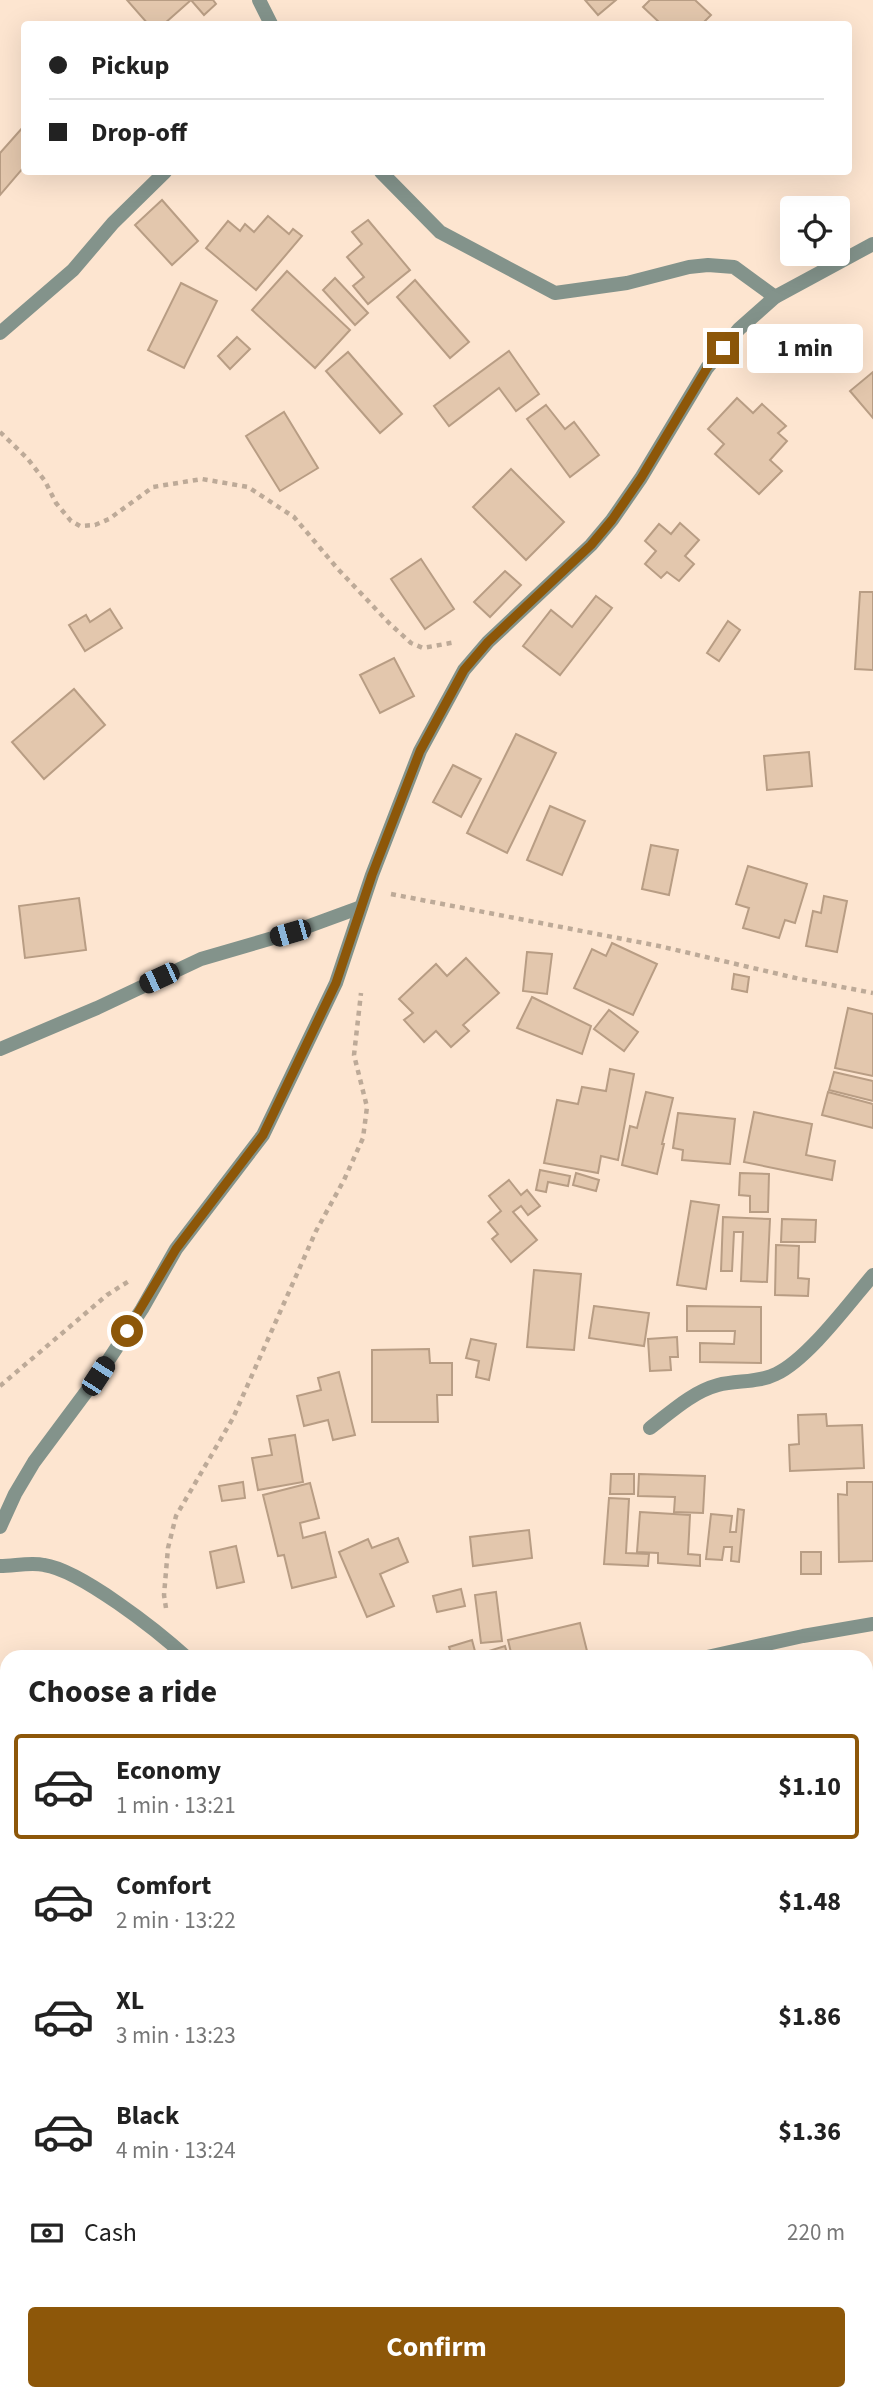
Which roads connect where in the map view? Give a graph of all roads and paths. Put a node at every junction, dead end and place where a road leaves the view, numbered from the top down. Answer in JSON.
{"nodes":[{"id":1,"x":259,"y":0,"type":"edge"},
{"id":2,"x":270,"y":21,"type":"edge"},
{"id":3,"x":162,"y":175,"type":"edge"},
{"id":4,"x":384,"y":175,"type":"edge"},
{"id":5,"x":873,"y":244,"type":"edge"},
{"id":6,"x":775,"y":297,"type":"junction"},
{"id":7,"x":0,"y":333,"type":"edge"},
{"id":8,"x":0,"y":432,"type":"edge"},
{"id":9,"x":498,"y":633,"type":"junction"},
{"id":10,"x":367,"y":890,"type":"junction"},
{"id":11,"x":361,"y":906,"type":"junction"},
{"id":12,"x":362,"y":980,"type":"dead end"},
{"id":13,"x":873,"y":993,"type":"edge"},
{"id":14,"x":7,"y":1040,"type":"edge"},
{"id":15,"x":0,"y":1049,"type":"edge"},
{"id":16,"x":873,"y":1275,"type":"edge"},
{"id":17,"x":130,"y":1280,"type":"dead end"},
{"id":18,"x":0,"y":1386,"type":"edge"},
{"id":19,"x":650,"y":1428,"type":"dead end"},
{"id":20,"x":0,"y":1527,"type":"edge"},
{"id":21,"x":0,"y":1566,"type":"edge"},
{"id":22,"x":873,"y":1624,"type":"edge"},
{"id":23,"x":172,"y":1644,"type":"junction"},
{"id":24,"x":178,"y":1650,"type":"edge"},
{"id":25,"x":740,"y":1650,"type":"edge"}],
"edges":[{"from":1,"to":2,"type":"street"},
{"from":3,"to":7,"type":"street"},
{"from":4,"to":6,"type":"street"},
{"from":5,"to":6,"type":"street"},
{"from":6,"to":9,"type":"street"},
{"from":8,"to":9,"type":"path"},
{"from":9,"to":10,"type":"street"},
{"from":10,"to":11,"type":"street"},
{"from":10,"to":13,"type":"path"},
{"from":11,"to":14,"type":"street"},
{"from":11,"to":20,"type":"street"},
{"from":12,"to":23,"type":"path"},
{"from":14,"to":15,"type":"street"},
{"from":16,"to":19,"type":"street"},
{"from":17,"to":18,"type":"path"},
{"from":21,"to":23,"type":"street"},
{"from":22,"to":25,"type":"street"},
{"from":23,"to":24,"type":"street"}]}
